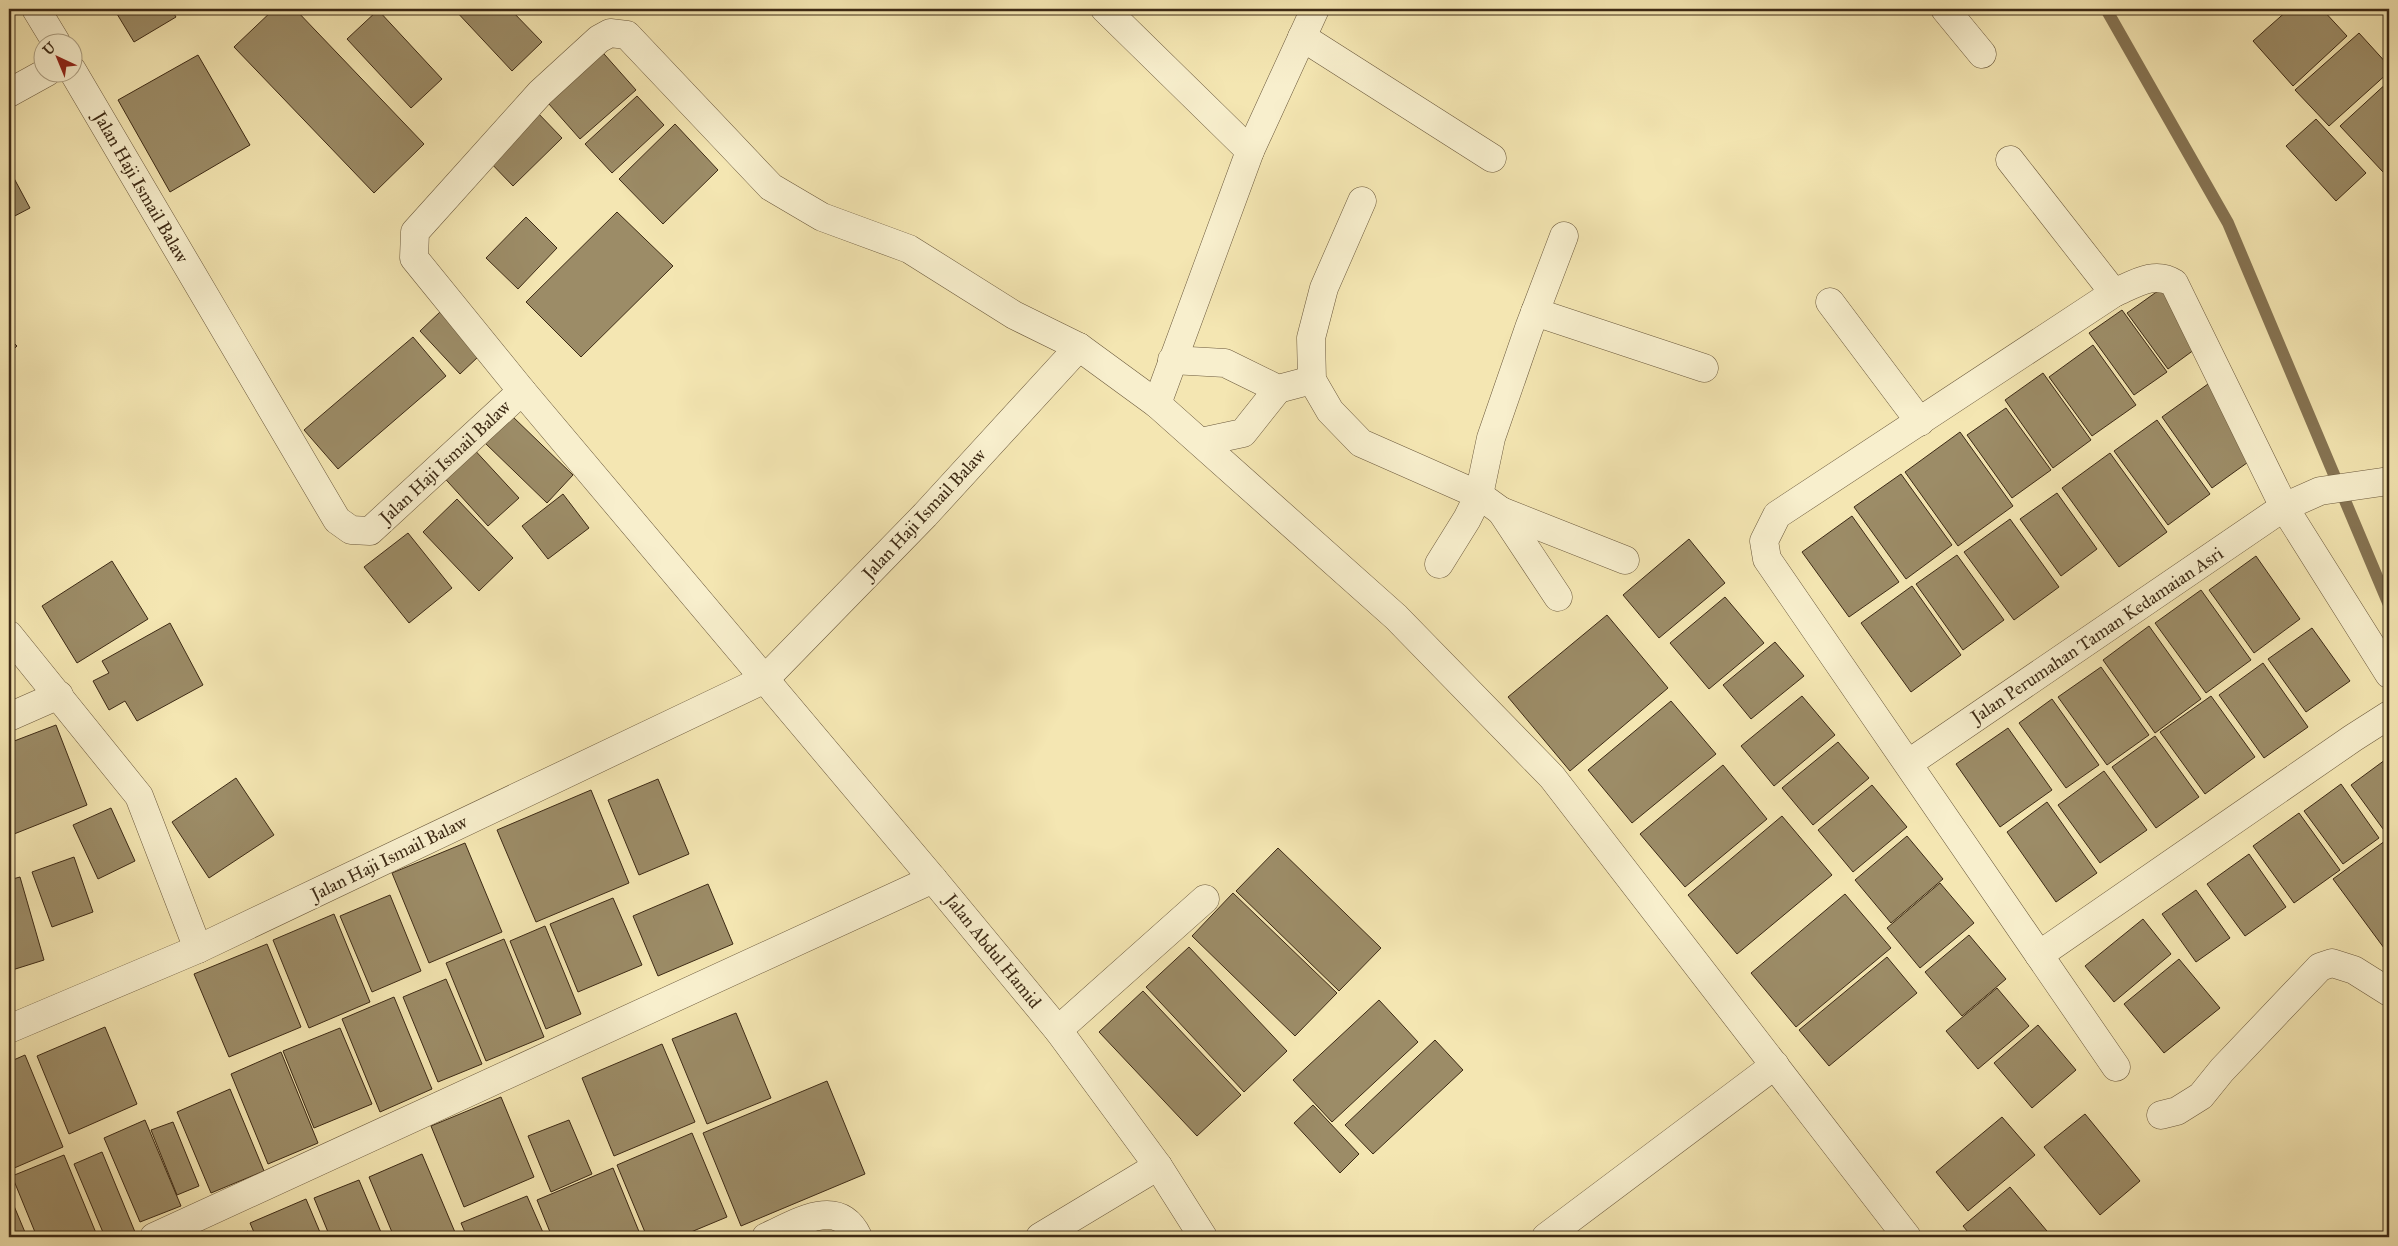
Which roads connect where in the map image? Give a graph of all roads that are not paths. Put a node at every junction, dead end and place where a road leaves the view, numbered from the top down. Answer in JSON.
{"nodes":[{"id":1,"x":36,"y":9,"type":"edge"},
{"id":2,"x":1105,"y":9,"type":"edge"},
{"id":3,"x":1315,"y":9,"type":"edge"},
{"id":4,"x":1945,"y":9,"type":"edge"},
{"id":5,"x":50,"y":32,"type":"edge"},
{"id":6,"x":1302,"y":37,"type":"junction"},
{"id":7,"x":1982,"y":54,"type":"dead end"},
{"id":8,"x":32,"y":80,"type":"edge"},
{"id":9,"x":79,"y":82,"type":"edge"},
{"id":10,"x":9,"y":92,"type":"edge"},
{"id":11,"x":1250,"y":151,"type":"junction"},
{"id":12,"x":1492,"y":158,"type":"dead end"},
{"id":13,"x":2010,"y":160,"type":"dead end"},
{"id":14,"x":1362,"y":200,"type":"dead end"},
{"id":15,"x":1564,"y":236,"type":"dead end"},
{"id":16,"x":2114,"y":293,"type":"junction"},
{"id":17,"x":1830,"y":302,"type":"dead end"},
{"id":18,"x":1535,"y":312,"type":"junction"},
{"id":19,"x":1079,"y":348,"type":"junction"},
{"id":20,"x":1172,"y":360,"type":"junction"},
{"id":21,"x":1704,"y":368,"type":"dead end"},
{"id":22,"x":1312,"y":380,"type":"junction"},
{"id":23,"x":1278,"y":389,"type":"junction"},
{"id":24,"x":522,"y":391,"type":"junction"},
{"id":25,"x":1157,"y":404,"type":"junction"},
{"id":26,"x":1920,"y":422,"type":"junction"},
{"id":27,"x":1201,"y":442,"type":"junction"},
{"id":28,"x":2389,"y":481,"type":"edge"},
{"id":29,"x":1479,"y":495,"type":"junction"},
{"id":30,"x":2284,"y":507,"type":"junction"},
{"id":31,"x":1501,"y":511,"type":"junction"},
{"id":32,"x":1625,"y":560,"type":"dead end"},
{"id":33,"x":1439,"y":564,"type":"dead end"},
{"id":34,"x":1558,"y":597,"type":"dead end"},
{"id":35,"x":9,"y":635,"type":"edge"},
{"id":36,"x":2389,"y":674,"type":"edge"},
{"id":37,"x":765,"y":678,"type":"junction"},
{"id":38,"x":59,"y":695,"type":"junction"},
{"id":39,"x":2389,"y":715,"type":"edge"},
{"id":40,"x":9,"y":717,"type":"edge"},
{"id":41,"x":1909,"y":763,"type":"junction"},
{"id":42,"x":934,"y":879,"type":"junction"},
{"id":43,"x":1205,"y":899,"type":"dead end"},
{"id":44,"x":198,"y":949,"type":"junction"},
{"id":45,"x":2039,"y":955,"type":"junction"},
{"id":46,"x":2389,"y":992,"type":"edge"},
{"id":47,"x":9,"y":1029,"type":"edge"},
{"id":48,"x":1058,"y":1030,"type":"junction"},
{"id":49,"x":1775,"y":1065,"type":"junction"},
{"id":50,"x":2116,"y":1067,"type":"dead end"},
{"id":51,"x":2161,"y":1115,"type":"dead end"},
{"id":52,"x":1158,"y":1166,"type":"junction"},
{"id":53,"x":154,"y":1237,"type":"edge"},
{"id":54,"x":766,"y":1237,"type":"edge"},
{"id":55,"x":858,"y":1237,"type":"edge"},
{"id":56,"x":1040,"y":1237,"type":"edge"},
{"id":57,"x":1203,"y":1237,"type":"edge"},
{"id":58,"x":1546,"y":1237,"type":"edge"},
{"id":59,"x":1907,"y":1237,"type":"edge"}],
"edges":[{"from":1,"to":5,"type":"street"},
{"from":2,"to":11,"type":"street"},
{"from":3,"to":6,"type":"street"},
{"from":4,"to":7,"type":"street"},
{"from":6,"to":11,"type":"street"},
{"from":6,"to":12,"type":"street"},
{"from":8,"to":10,"type":"street"},
{"from":9,"to":24,"type":"street","name":"Jalan Haji Ismail Balaw"},
{"from":11,"to":20,"type":"street"},
{"from":13,"to":16,"type":"street"},
{"from":14,"to":22,"type":"street"},
{"from":15,"to":18,"type":"street"},
{"from":16,"to":26,"type":"street"},
{"from":16,"to":30,"type":"street"},
{"from":17,"to":26,"type":"street"},
{"from":18,"to":21,"type":"street"},
{"from":18,"to":29,"type":"street"},
{"from":19,"to":24,"type":"street"},
{"from":19,"to":25,"type":"street"},
{"from":19,"to":37,"type":"street","name":"Jalan Haji Ismail Balaw"},
{"from":20,"to":23,"type":"street"},
{"from":20,"to":25,"type":"street"},
{"from":22,"to":23,"type":"street"},
{"from":22,"to":29,"type":"street"},
{"from":23,"to":27,"type":"street"},
{"from":24,"to":37,"type":"street","name":"Jalan Haji Ismail Balaw"},
{"from":25,"to":27,"type":"street"},
{"from":26,"to":41,"type":"street"},
{"from":27,"to":49,"type":"street"},
{"from":28,"to":30,"type":"street","name":"Jalan Perumahan Taman Kedamaian Asri"},
{"from":29,"to":31,"type":"street"},
{"from":29,"to":33,"type":"street"},
{"from":30,"to":36,"type":"street"},
{"from":30,"to":41,"type":"street","name":"Jalan Perumahan Taman Kedamaian Asri"},
{"from":31,"to":32,"type":"street"},
{"from":31,"to":34,"type":"street"},
{"from":35,"to":38,"type":"street"},
{"from":37,"to":42,"type":"street","name":"Jalan Abdul Hamid"},
{"from":37,"to":44,"type":"street","name":"Jalan Haji Ismail Balaw"},
{"from":38,"to":40,"type":"street"},
{"from":38,"to":44,"type":"street"},
{"from":39,"to":45,"type":"street"},
{"from":41,"to":45,"type":"street"},
{"from":42,"to":48,"type":"street","name":"Jalan Abdul Hamid"},
{"from":42,"to":53,"type":"street"},
{"from":43,"to":48,"type":"street"},
{"from":44,"to":47,"type":"street","name":"Jalan Haji Ismail Balaw"},
{"from":45,"to":50,"type":"street"},
{"from":46,"to":51,"type":"street"},
{"from":48,"to":52,"type":"street","name":"Jalan Abdul Hamid"},
{"from":49,"to":58,"type":"street"},
{"from":49,"to":59,"type":"street"},
{"from":52,"to":56,"type":"street"},
{"from":52,"to":57,"type":"street","name":"Jalan Abdul Hamid"},
{"from":54,"to":55,"type":"street"}]}
